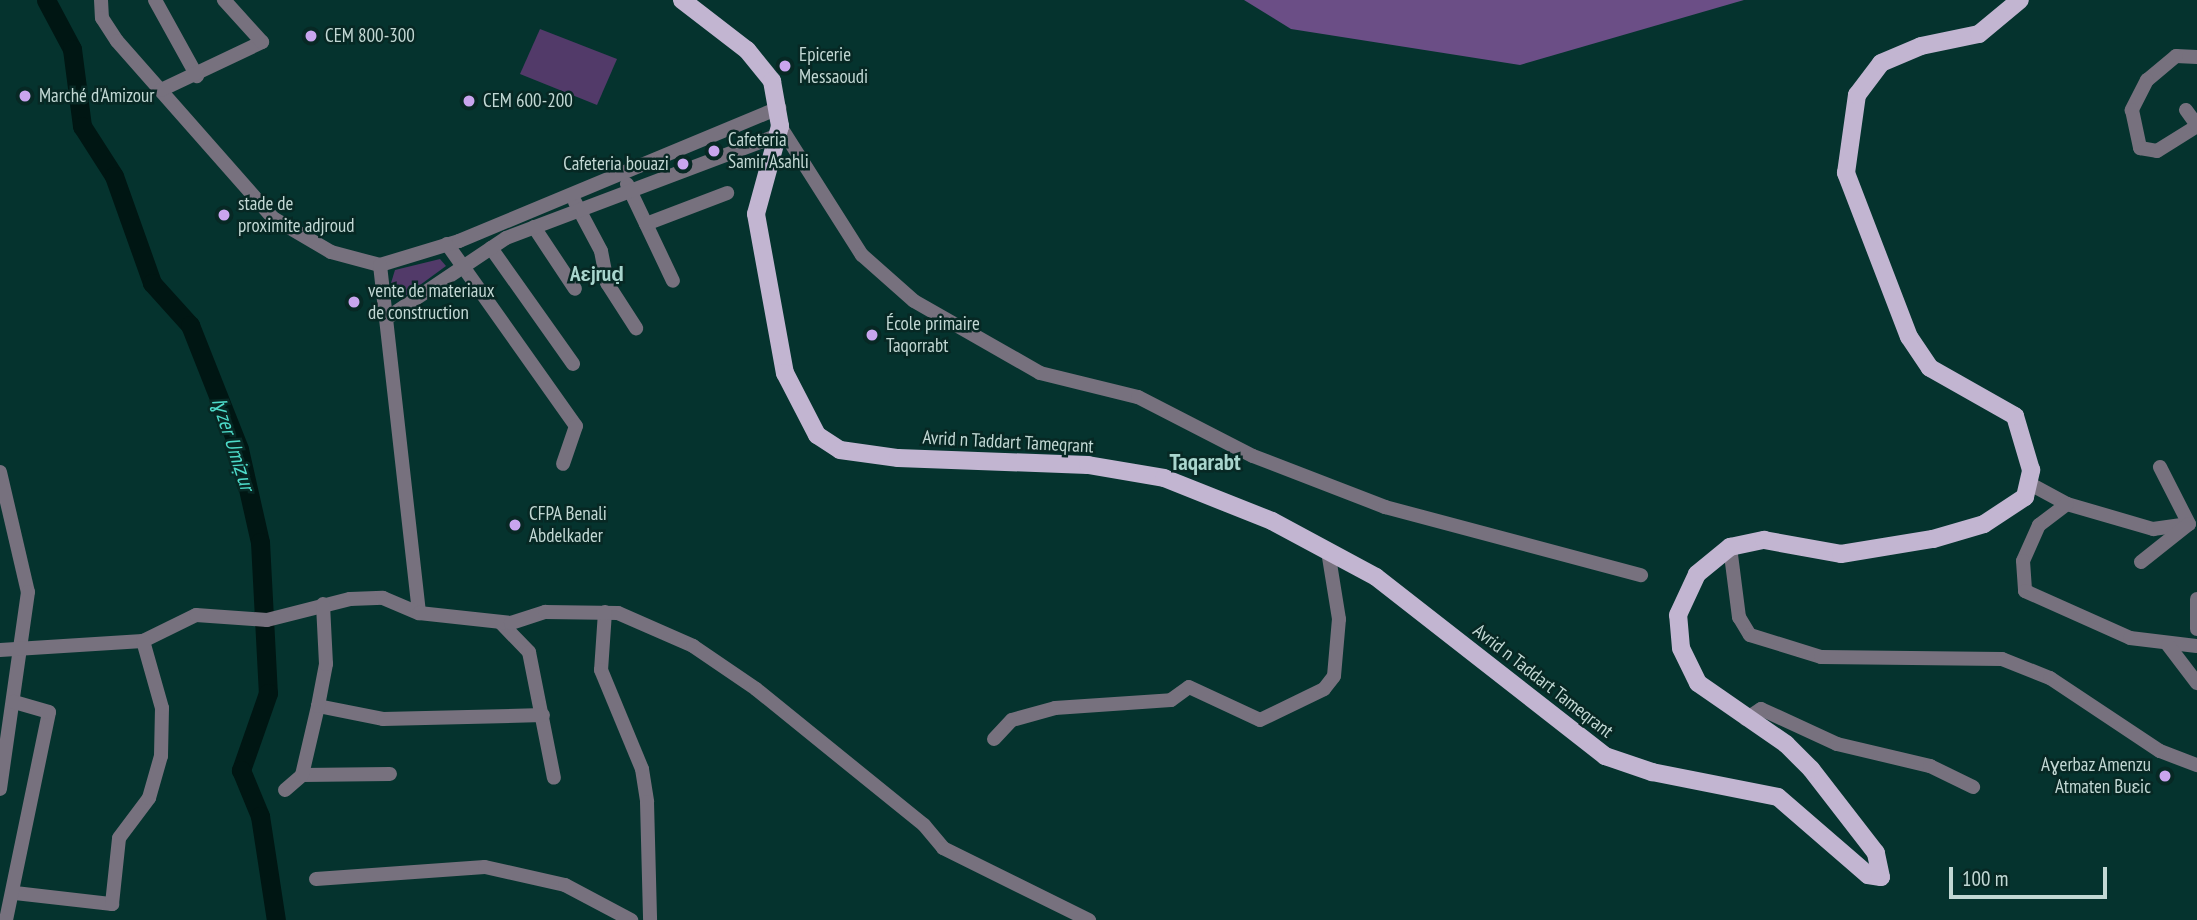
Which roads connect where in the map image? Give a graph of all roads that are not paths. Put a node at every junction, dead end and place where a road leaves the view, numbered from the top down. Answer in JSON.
{"nodes":[{"id":1,"x":101,"y":0,"type":"edge"},
{"id":2,"x":155,"y":0,"type":"edge"},
{"id":3,"x":224,"y":0,"type":"edge"},
{"id":4,"x":682,"y":0,"type":"edge"},
{"id":5,"x":2020,"y":0,"type":"edge"},
{"id":6,"x":2197,"y":57,"type":"edge"},
{"id":7,"x":197,"y":76,"type":"junction"},
{"id":8,"x":161,"y":90,"type":"junction"},
{"id":9,"x":2186,"y":110,"type":"dead end"},
{"id":10,"x":778,"y":123,"type":"junction"},
{"id":11,"x":2197,"y":125,"type":"edge"},
{"id":12,"x":621,"y":174,"type":"junction"},
{"id":13,"x":631,"y":190,"type":"junction"},
{"id":14,"x":727,"y":193,"type":"dead end"},
{"id":15,"x":571,"y":195,"type":"junction"},
{"id":16,"x":579,"y":210,"type":"junction"},
{"id":17,"x":646,"y":224,"type":"junction"},
{"id":18,"x":534,"y":227,"type":"junction"},
{"id":19,"x":447,"y":244,"type":"junction"},
{"id":20,"x":491,"y":248,"type":"junction"},
{"id":21,"x":380,"y":265,"type":"junction"},
{"id":22,"x":462,"y":270,"type":"junction"},
{"id":23,"x":673,"y":281,"type":"dead end"},
{"id":24,"x":575,"y":289,"type":"dead end"},
{"id":25,"x":387,"y":318,"type":"junction"},
{"id":26,"x":636,"y":328,"type":"dead end"},
{"id":27,"x":573,"y":364,"type":"dead end"},
{"id":28,"x":564,"y":464,"type":"dead end"},
{"id":29,"x":2160,"y":467,"type":"dead end"},
{"id":30,"x":0,"y":472,"type":"edge"},
{"id":31,"x":2030,"y":484,"type":"junction"},
{"id":32,"x":2067,"y":504,"type":"junction"},
{"id":33,"x":2189,"y":524,"type":"junction"},
{"id":34,"x":1730,"y":547,"type":"junction"},
{"id":35,"x":1328,"y":551,"type":"junction"},
{"id":36,"x":2141,"y":562,"type":"dead end"},
{"id":37,"x":1640,"y":575,"type":"dead end"},
{"id":38,"x":2197,"y":599,"type":"edge"},
{"id":39,"x":323,"y":604,"type":"junction"},
{"id":40,"x":605,"y":612,"type":"junction"},
{"id":41,"x":419,"y":613,"type":"junction"},
{"id":42,"x":500,"y":622,"type":"junction"},
{"id":43,"x":2197,"y":629,"type":"edge"},
{"id":44,"x":143,"y":641,"type":"junction"},
{"id":45,"x":23,"y":644,"type":"junction"},
{"id":46,"x":2168,"y":645,"type":"junction"},
{"id":47,"x":2197,"y":646,"type":"edge"},
{"id":48,"x":0,"y":650,"type":"edge"},
{"id":49,"x":2197,"y":683,"type":"edge"},
{"id":50,"x":13,"y":702,"type":"junction"},
{"id":51,"x":318,"y":706,"type":"junction"},
{"id":52,"x":543,"y":715,"type":"junction"},
{"id":53,"x":1746,"y":719,"type":"junction"},
{"id":54,"x":994,"y":739,"type":"dead end"},
{"id":55,"x":2197,"y":765,"type":"edge"},
{"id":56,"x":390,"y":774,"type":"dead end"},
{"id":57,"x":302,"y":775,"type":"junction"},
{"id":58,"x":554,"y":778,"type":"dead end"},
{"id":59,"x":1973,"y":787,"type":"dead end"},
{"id":60,"x":0,"y":789,"type":"edge"},
{"id":61,"x":285,"y":790,"type":"dead end"},
{"id":62,"x":316,"y":879,"type":"dead end"},
{"id":63,"x":15,"y":893,"type":"junction"},
{"id":64,"x":6,"y":920,"type":"edge"},
{"id":65,"x":631,"y":920,"type":"edge"},
{"id":66,"x":650,"y":920,"type":"edge"},
{"id":67,"x":1089,"y":920,"type":"edge"}],
"edges":[{"from":1,"to":8,"type":"street"},
{"from":2,"to":7,"type":"street"},
{"from":3,"to":7,"type":"street"},
{"from":4,"to":10,"type":"main road"},
{"from":5,"to":31,"type":"main road"},
{"from":6,"to":11,"type":"street"},
{"from":7,"to":8,"type":"street"},
{"from":8,"to":21,"type":"street"},
{"from":9,"to":11,"type":"street"},
{"from":10,"to":12,"type":"street"},
{"from":10,"to":13,"type":"street"},
{"from":10,"to":35,"type":"main road","name":"Avrid n Taddart Tameqrant"},
{"from":10,"to":37,"type":"street"},
{"from":12,"to":13,"type":"street"},
{"from":12,"to":15,"type":"street"},
{"from":13,"to":16,"type":"street"},
{"from":13,"to":17,"type":"street"},
{"from":14,"to":17,"type":"street"},
{"from":15,"to":16,"type":"street"},
{"from":15,"to":19,"type":"street"},
{"from":16,"to":18,"type":"street"},
{"from":16,"to":26,"type":"street"},
{"from":17,"to":23,"type":"street"},
{"from":18,"to":20,"type":"street"},
{"from":18,"to":24,"type":"street"},
{"from":19,"to":21,"type":"street"},
{"from":19,"to":22,"type":"street"},
{"from":20,"to":22,"type":"street"},
{"from":20,"to":27,"type":"street"},
{"from":21,"to":25,"type":"street"},
{"from":22,"to":25,"type":"street"},
{"from":22,"to":28,"type":"street"},
{"from":25,"to":41,"type":"street"},
{"from":29,"to":33,"type":"street"},
{"from":30,"to":45,"type":"street"},
{"from":31,"to":32,"type":"street"},
{"from":31,"to":34,"type":"main road","name":"Avrid n Taddart Tameqrant"},
{"from":32,"to":33,"type":"street"},
{"from":32,"to":46,"type":"street"},
{"from":33,"to":36,"type":"street"},
{"from":34,"to":53,"type":"main road","name":"Avrid n Taddart Tameqrant"},
{"from":34,"to":55,"type":"street"},
{"from":35,"to":53,"type":"main road","name":"Avrid n Taddart Tameqrant"},
{"from":35,"to":54,"type":"street"},
{"from":38,"to":43,"type":"street"},
{"from":39,"to":41,"type":"street"},
{"from":39,"to":44,"type":"street"},
{"from":39,"to":51,"type":"street"},
{"from":40,"to":42,"type":"street"},
{"from":40,"to":66,"type":"street"},
{"from":40,"to":67,"type":"street"},
{"from":41,"to":42,"type":"street"},
{"from":42,"to":52,"type":"street"},
{"from":44,"to":45,"type":"street"},
{"from":44,"to":63,"type":"street"},
{"from":45,"to":48,"type":"street"},
{"from":45,"to":50,"type":"street"},
{"from":46,"to":47,"type":"street"},
{"from":46,"to":49,"type":"street"},
{"from":50,"to":60,"type":"street"},
{"from":50,"to":63,"type":"street"},
{"from":51,"to":52,"type":"street"},
{"from":51,"to":57,"type":"street"},
{"from":52,"to":58,"type":"street"},
{"from":53,"to":59,"type":"street"},
{"from":56,"to":57,"type":"street"},
{"from":57,"to":61,"type":"street"},
{"from":62,"to":65,"type":"street"},
{"from":63,"to":64,"type":"street"}]}
